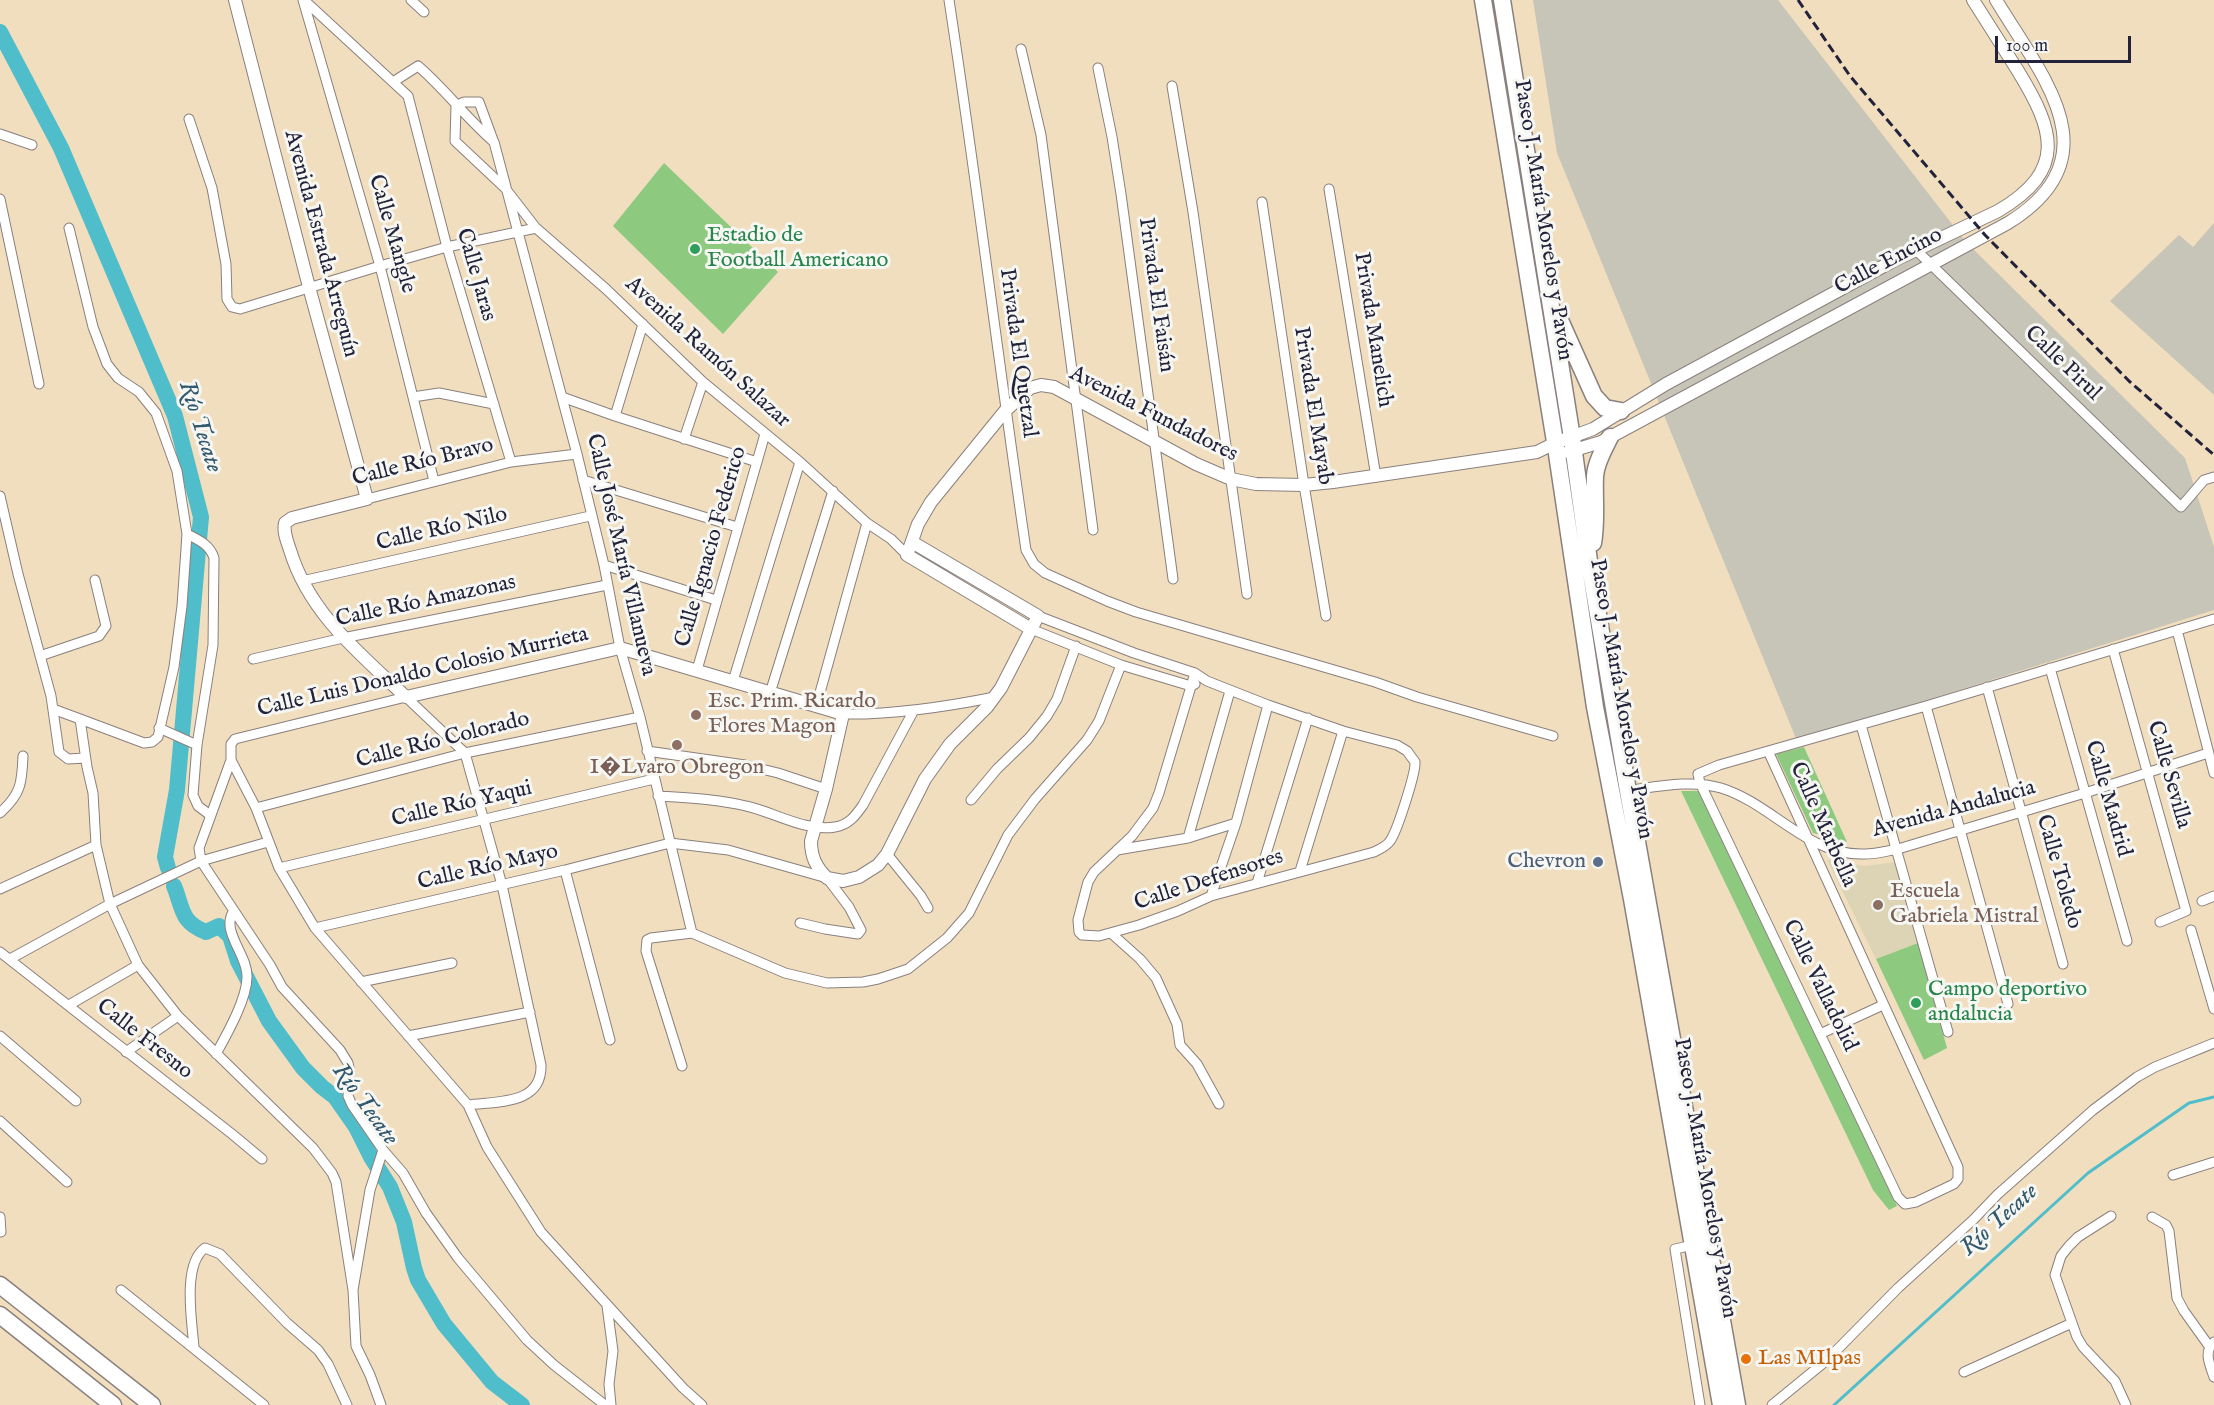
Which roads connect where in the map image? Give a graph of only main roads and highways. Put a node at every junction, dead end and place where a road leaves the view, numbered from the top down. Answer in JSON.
{"nodes":[{"id":1,"x":1484,"y":0,"type":"edge"},
{"id":2,"x":1502,"y":0,"type":"edge"},
{"id":3,"x":1549,"y":295,"type":"junction"},
{"id":4,"x":1622,"y":411,"type":"road end"},
{"id":5,"x":1610,"y":437,"type":"road end"},
{"id":6,"x":1564,"y":446,"type":"junction"},
{"id":7,"x":1589,"y":561,"type":"junction"},
{"id":8,"x":1620,"y":792,"type":"junction"},
{"id":9,"x":0,"y":1285,"type":"edge"},
{"id":10,"x":0,"y":1315,"type":"edge"},
{"id":11,"x":113,"y":1405,"type":"edge"},
{"id":12,"x":152,"y":1405,"type":"edge"},
{"id":13,"x":1721,"y":1405,"type":"edge"},
{"id":14,"x":1737,"y":1405,"type":"edge"}],
"edges":[{"from":1,"to":6,"type":"highway","name":"Paseo J. María Morelos y Pavón"},
{"from":2,"to":3,"type":"highway","name":"Paseo J. María Morelos y Pavón"},
{"from":3,"to":4,"type":"highway"},
{"from":3,"to":6,"type":"highway","name":"Paseo J. María Morelos y Pavón"},
{"from":5,"to":7,"type":"highway"},
{"from":6,"to":7,"type":"highway","name":"Paseo J. María Morelos y Pavón"},
{"from":6,"to":8,"type":"highway","name":"Paseo J. María Morelos y Pavón"},
{"from":7,"to":8,"type":"highway","name":"Paseo J. María Morelos y Pavón"},
{"from":8,"to":13,"type":"highway","name":"Paseo J. María Morelos y Pavón"},
{"from":8,"to":14,"type":"highway","name":"Paseo J. María Morelos y Pavón"},
{"from":9,"to":12,"type":"highway"},
{"from":10,"to":11,"type":"highway"}]}
